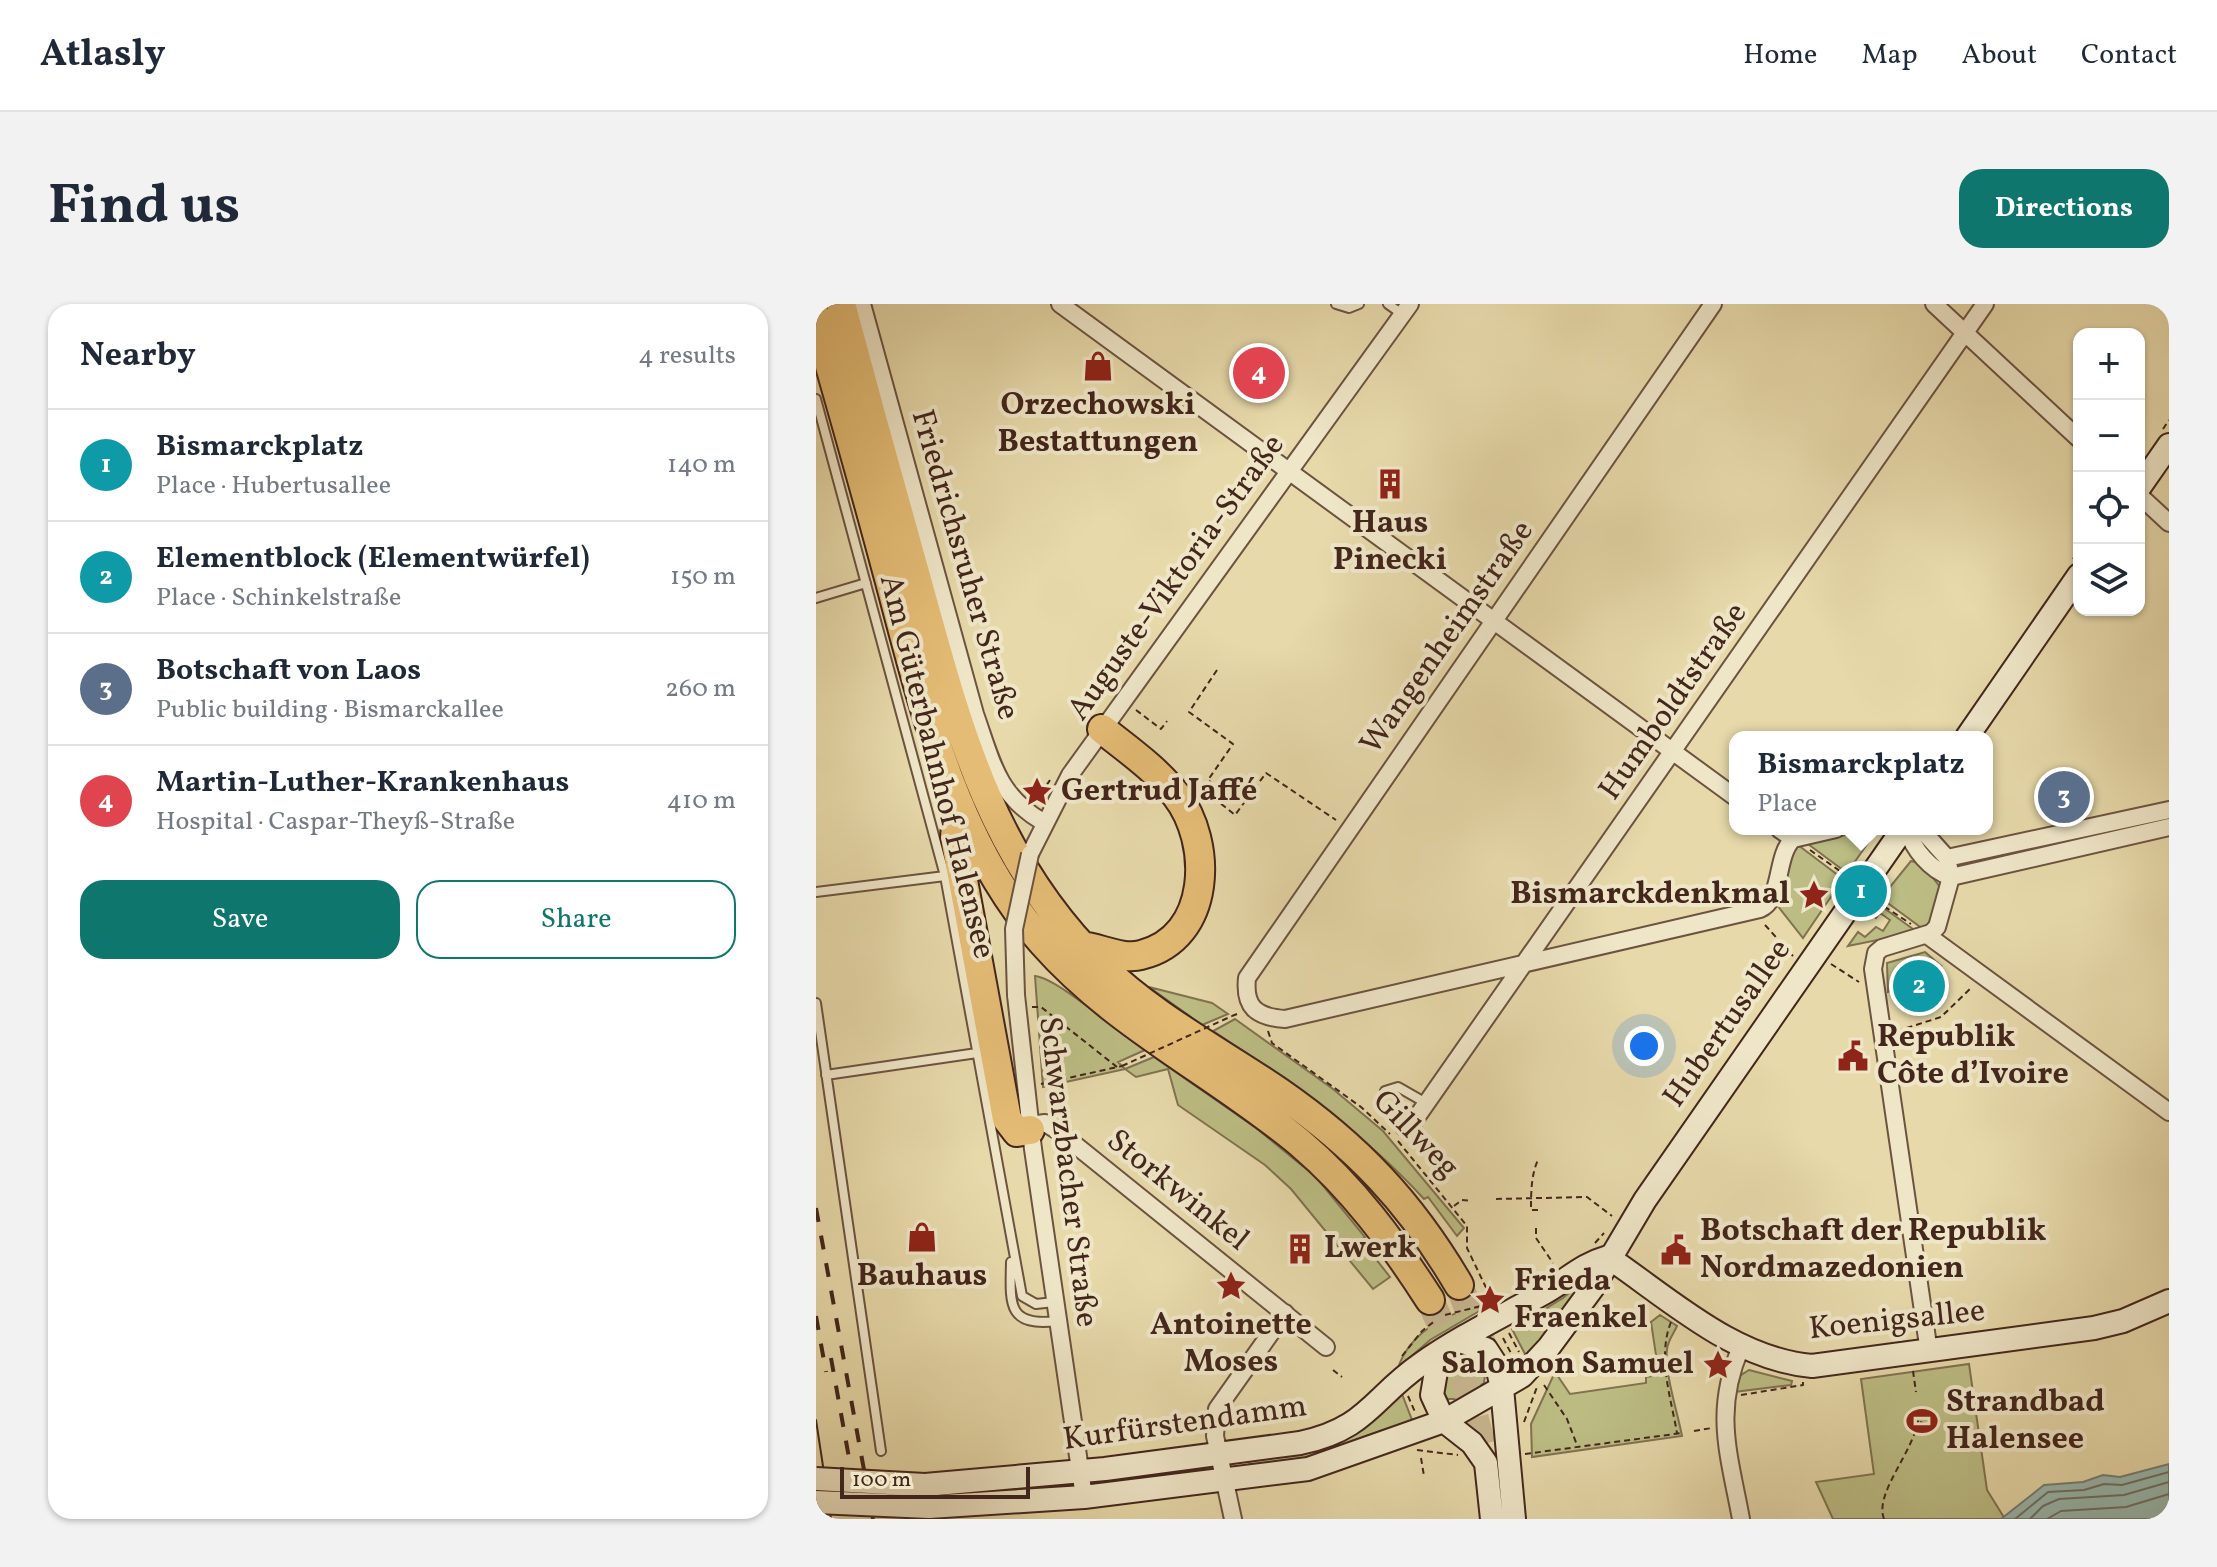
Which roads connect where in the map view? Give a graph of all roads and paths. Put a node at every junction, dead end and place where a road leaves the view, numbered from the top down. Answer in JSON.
{"nodes":[{"id":1,"x":841,"y":304,"type":"edge"},
{"id":2,"x":862,"y":304,"type":"edge"},
{"id":3,"x":1060,"y":304,"type":"edge"},
{"id":4,"x":1336,"y":304,"type":"edge"},
{"id":5,"x":1359,"y":304,"type":"edge"},
{"id":6,"x":1388,"y":304,"type":"edge"},
{"id":7,"x":1713,"y":304,"type":"edge"},
{"id":8,"x":1934,"y":304,"type":"edge"},
{"id":9,"x":1985,"y":304,"type":"edge"},
{"id":10,"x":1407,"y":309,"type":"edge"},
{"id":11,"x":816,"y":317,"type":"edge"},
{"id":12,"x":1965,"y":333,"type":"junction"},
{"id":13,"x":816,"y":399,"type":"edge"},
{"id":14,"x":2073,"y":433,"type":"edge"},
{"id":15,"x":2169,"y":445,"type":"edge"},
{"id":16,"x":1289,"y":472,"type":"junction"},
{"id":17,"x":2145,"y":479,"type":"edge"},
{"id":18,"x":2145,"y":501,"type":"edge"},
{"id":19,"x":2169,"y":523,"type":"edge"},
{"id":20,"x":866,"y":583,"type":"junction"},
{"id":21,"x":2073,"y":584,"type":"edge"},
{"id":22,"x":816,"y":598,"type":"edge"},
{"id":23,"x":1493,"y":621,"type":"junction"},
{"id":24,"x":1217,"y":670,"type":"dead end"},
{"id":25,"x":1135,"y":710,"type":"dead end"},
{"id":26,"x":1167,"y":721,"type":"dead end"},
{"id":27,"x":1102,"y":729,"type":"junction"},
{"id":28,"x":1971,"y":731,"type":"edge"},
{"id":29,"x":1673,"y":752,"type":"junction"},
{"id":30,"x":1082,"y":784,"type":"dead end"},
{"id":31,"x":1729,"y":793,"type":"edge"},
{"id":32,"x":1102,"y":799,"type":"dead end"},
{"id":33,"x":958,"y":802,"type":"junction"},
{"id":34,"x":2169,"y":810,"type":"edge"},
{"id":35,"x":1043,"y":822,"type":"junction"},
{"id":36,"x":1340,"y":823,"type":"dead end"},
{"id":37,"x":2169,"y":827,"type":"edge"},
{"id":38,"x":1901,"y":835,"type":"edge"},
{"id":39,"x":1908,"y":835,"type":"edge"},
{"id":40,"x":1926,"y":835,"type":"edge"},
{"id":41,"x":1792,"y":837,"type":"edge"},
{"id":42,"x":1030,"y":854,"type":"joint"},
{"id":43,"x":1947,"y":858,"type":"junction"},
{"id":44,"x":945,"y":876,"type":"junction"},
{"id":45,"x":1848,"y":877,"type":"dead end"},
{"id":46,"x":1951,"y":877,"type":"junction"},
{"id":47,"x":816,"y":892,"type":"edge"},
{"id":48,"x":1875,"y":900,"type":"dead end"},
{"id":49,"x":1762,"y":918,"type":"dead end"},
{"id":50,"x":1924,"y":933,"type":"junction"},
{"id":51,"x":1080,"y":946,"type":"junction"},
{"id":52,"x":1793,"y":956,"type":"dead end"},
{"id":53,"x":1830,"y":963,"type":"dead end"},
{"id":54,"x":1527,"y":964,"type":"junction"},
{"id":55,"x":1975,"y":983,"type":"dead end"},
{"id":56,"x":1867,"y":987,"type":"dead end"},
{"id":57,"x":816,"y":1003,"type":"edge"},
{"id":58,"x":1032,"y":1007,"type":"dead end"},
{"id":59,"x":1244,"y":1011,"type":"junction"},
{"id":60,"x":1268,"y":1031,"type":"dead end"},
{"id":61,"x":1892,"y":1032,"type":"dead end"},
{"id":62,"x":977,"y":1053,"type":"junction"},
{"id":63,"x":1119,"y":1067,"type":"junction"},
{"id":64,"x":826,"y":1075,"type":"junction"},
{"id":65,"x":1040,"y":1084,"type":"dead end"},
{"id":66,"x":1385,"y":1091,"type":"dead end"},
{"id":67,"x":1427,"y":1104,"type":"junction"},
{"id":68,"x":2169,"y":1112,"type":"edge"},
{"id":69,"x":1404,"y":1127,"type":"dead end"},
{"id":70,"x":1030,"y":1128,"type":"junction"},
{"id":71,"x":1539,"y":1158,"type":"dead end"},
{"id":72,"x":1531,"y":1197,"type":"junction"},
{"id":73,"x":1496,"y":1199,"type":"dead end"},
{"id":74,"x":1472,"y":1201,"type":"dead end"},
{"id":75,"x":1453,"y":1207,"type":"junction"},
{"id":76,"x":1538,"y":1210,"type":"dead end"},
{"id":77,"x":1612,"y":1216,"type":"dead end"},
{"id":78,"x":1536,"y":1228,"type":"dead end"},
{"id":79,"x":1011,"y":1245,"type":"junction"},
{"id":80,"x":1608,"y":1257,"type":"junction"},
{"id":81,"x":1553,"y":1263,"type":"dead end"},
{"id":82,"x":1459,"y":1285,"type":"tunnel mouth"},
{"id":83,"x":1491,"y":1298,"type":"dead end"},
{"id":84,"x":1430,"y":1300,"type":"tunnel mouth"},
{"id":85,"x":2169,"y":1301,"type":"edge"},
{"id":86,"x":1054,"y":1302,"type":"junction"},
{"id":87,"x":1484,"y":1306,"type":"dead end"},
{"id":88,"x":1285,"y":1313,"type":"junction"},
{"id":89,"x":1057,"y":1321,"type":"junction"},
{"id":90,"x":1672,"y":1321,"type":"dead end"},
{"id":91,"x":1507,"y":1330,"type":"dead end"},
{"id":92,"x":1501,"y":1333,"type":"dead end"},
{"id":93,"x":1459,"y":1341,"type":"junction"},
{"id":94,"x":1326,"y":1347,"type":"dead end"},
{"id":95,"x":1741,"y":1347,"type":"junction"},
{"id":96,"x":1929,"y":1352,"type":"junction"},
{"id":97,"x":1439,"y":1354,"type":"junction"},
{"id":98,"x":1523,"y":1360,"type":"dead end"},
{"id":99,"x":1517,"y":1365,"type":"dead end"},
{"id":100,"x":1394,"y":1367,"type":"dead end"},
{"id":101,"x":1913,"y":1369,"type":"dead end"},
{"id":102,"x":1333,"y":1370,"type":"dead end"},
{"id":103,"x":1342,"y":1377,"type":"dead end"},
{"id":104,"x":1803,"y":1381,"type":"dead end"},
{"id":105,"x":1544,"y":1385,"type":"dead end"},
{"id":106,"x":1502,"y":1388,"type":"junction"},
{"id":107,"x":1536,"y":1388,"type":"dead end"},
{"id":108,"x":1406,"y":1391,"type":"dead end"},
{"id":109,"x":1916,"y":1392,"type":"dead end"},
{"id":110,"x":1735,"y":1396,"type":"dead end"},
{"id":111,"x":1919,"y":1410,"type":"dead end"},
{"id":112,"x":1525,"y":1413,"type":"dead end"},
{"id":113,"x":1417,"y":1418,"type":"dead end"},
{"id":114,"x":1444,"y":1421,"type":"junction"},
{"id":115,"x":1918,"y":1421,"type":"junction"},
{"id":116,"x":1717,"y":1427,"type":"dead end"},
{"id":117,"x":1937,"y":1429,"type":"dead end"},
{"id":118,"x":1694,"y":1431,"type":"dead end"},
{"id":119,"x":1677,"y":1433,"type":"junction"},
{"id":120,"x":1682,"y":1433,"type":"dead end"},
{"id":121,"x":1434,"y":1444,"type":"dead end"},
{"id":122,"x":1449,"y":1447,"type":"dead end"},
{"id":123,"x":1577,"y":1447,"type":"junction"},
{"id":124,"x":881,"y":1451,"type":"dead end"},
{"id":125,"x":1218,"y":1454,"type":"junction"},
{"id":126,"x":1525,"y":1454,"type":"dead end"},
{"id":127,"x":1421,"y":1458,"type":"dead end"},
{"id":128,"x":1080,"y":1472,"type":"junction"},
{"id":129,"x":1424,"y":1476,"type":"dead end"},
{"id":130,"x":816,"y":1479,"type":"edge"},
{"id":131,"x":1223,"y":1482,"type":"junction"},
{"id":132,"x":1084,"y":1497,"type":"junction"},
{"id":133,"x":816,"y":1502,"type":"edge"},
{"id":134,"x":939,"y":1505,"type":"edge"},
{"id":135,"x":1233,"y":1519,"type":"edge"},
{"id":136,"x":1492,"y":1519,"type":"edge"},
{"id":137,"x":1514,"y":1519,"type":"edge"},
{"id":138,"x":1741,"y":1519,"type":"edge"},
{"id":139,"x":1884,"y":1519,"type":"edge"}],
"edges":[{"from":1,"to":51,"type":"highway"},
{"from":2,"to":35,"type":"street","name":"Friedrichsruher Straße"},
{"from":3,"to":16,"type":"street"},
{"from":4,"to":5,"type":"lane"},
{"from":6,"to":10,"type":"lane"},
{"from":7,"to":23,"type":"street","name":"Wangenheimstraße"},
{"from":8,"to":12,"type":"street"},
{"from":9,"to":12,"type":"street","name":"Humboldtstraße"},
{"from":10,"to":16,"type":"street","name":"Auguste-Viktoria-Straße"},
{"from":11,"to":33,"type":"highway"},
{"from":12,"to":14,"type":"street"},
{"from":12,"to":29,"type":"street","name":"Humboldtstraße"},
{"from":13,"to":20,"type":"lane","name":"Am Güterbahnhof Halensee"},
{"from":15,"to":17,"type":"main road"},
{"from":16,"to":23,"type":"street"},
{"from":16,"to":27,"type":"street","name":"Auguste-Viktoria-Straße"},
{"from":18,"to":19,"type":"street"},
{"from":20,"to":22,"type":"lane"},
{"from":20,"to":44,"type":"lane","name":"Am Güterbahnhof Halensee"},
{"from":21,"to":28,"type":"main road"},
{"from":23,"to":29,"type":"street"},
{"from":23,"to":59,"type":"street","name":"Wangenheimstraße"},
{"from":24,"to":36,"type":"path"},
{"from":25,"to":26,"type":"path"},
{"from":27,"to":35,"type":"street","name":"Auguste-Viktoria-Straße"},
{"from":27,"to":51,"type":"highway"},
{"from":29,"to":31,"type":"street"},
{"from":29,"to":54,"type":"street","name":"Humboldtstraße"},
{"from":30,"to":32,"type":"path"},
{"from":33,"to":70,"type":"highway"},
{"from":33,"to":84,"type":"highway"},
{"from":34,"to":43,"type":"street"},
{"from":35,"to":42,"type":"street","name":"Auguste-Viktoria-Straße"},
{"from":37,"to":46,"type":"street"},
{"from":38,"to":80,"type":"main road","name":"Hubertusallee"},
{"from":39,"to":46,"type":"street"},
{"from":40,"to":43,"type":"street"},
{"from":41,"to":45,"type":"path"},
{"from":41,"to":54,"type":"street"},
{"from":42,"to":70,"type":"street","name":"Schwarzbacher Straße","bridge":true},
{"from":43,"to":46,"type":"street"},
{"from":44,"to":47,"type":"lane"},
{"from":44,"to":62,"type":"lane","name":"Am Güterbahnhof Halensee"},
{"from":46,"to":50,"type":"street"},
{"from":48,"to":50,"type":"path"},
{"from":49,"to":52,"type":"path"},
{"from":50,"to":68,"type":"street"},
{"from":50,"to":96,"type":"street"},
{"from":51,"to":82,"type":"highway"},
{"from":53,"to":56,"type":"path"},
{"from":54,"to":59,"type":"street"},
{"from":54,"to":67,"type":"street","name":"Humboldtstraße"},
{"from":55,"to":61,"type":"path"},
{"from":57,"to":64,"type":"lane"},
{"from":58,"to":63,"type":"path"},
{"from":59,"to":63,"type":"path","bridge":true},
{"from":60,"to":75,"type":"path","name":"Gillweg"},
{"from":62,"to":64,"type":"lane"},
{"from":62,"to":79,"type":"lane","name":"Am Güterbahnhof Halensee"},
{"from":63,"to":65,"type":"path"},
{"from":64,"to":124,"type":"lane"},
{"from":66,"to":67,"type":"lane"},
{"from":67,"to":69,"type":"street","name":"Humboldtstraße"},
{"from":70,"to":86,"type":"street","name":"Schwarzbacher Straße"},
{"from":70,"to":88,"type":"street","name":"Storkwinkel"},
{"from":71,"to":72,"type":"path"},
{"from":72,"to":73,"type":"path"},
{"from":72,"to":76,"type":"path"},
{"from":72,"to":77,"type":"path"},
{"from":74,"to":75,"type":"path"},
{"from":75,"to":83,"type":"path","name":"Gillweg"},
{"from":78,"to":81,"type":"path"},
{"from":79,"to":86,"type":"lane","name":"Am Güterbahnhof Halensee"},
{"from":79,"to":89,"type":"lane","name":"Am Güterbahnhof Halensee"},
{"from":80,"to":93,"type":"main road","name":"Hubertusallee"},
{"from":80,"to":95,"type":"main road","name":"Koenigsallee"},
{"from":80,"to":106,"type":"main road","name":"Hubertusallee"},
{"from":85,"to":96,"type":"main road","name":"Koenigsallee"},
{"from":86,"to":89,"type":"street","name":"Schwarzbacher Straße"},
{"from":87,"to":100,"type":"path"},
{"from":88,"to":94,"type":"street","name":"Storkwinkel"},
{"from":88,"to":125,"type":"street"},
{"from":89,"to":128,"type":"street","name":"Schwarzbacher Straße"},
{"from":90,"to":119,"type":"path"},
{"from":91,"to":98,"type":"path"},
{"from":92,"to":99,"type":"path"},
{"from":93,"to":97,"type":"main road","name":"Kurfürstendamm"},
{"from":93,"to":106,"type":"main road"},
{"from":95,"to":96,"type":"main road","name":"Koenigsallee"},
{"from":95,"to":138,"type":"street"},
{"from":97,"to":114,"type":"main road"},
{"from":97,"to":125,"type":"main road","name":"Kurfürstendamm"},
{"from":101,"to":109,"type":"path"},
{"from":102,"to":103,"type":"path"},
{"from":104,"to":110,"type":"path"},
{"from":105,"to":123,"type":"path"},
{"from":106,"to":114,"type":"main road","name":"Kurfürstendamm"},
{"from":106,"to":137,"type":"main road"},
{"from":107,"to":112,"type":"path"},
{"from":108,"to":113,"type":"path"},
{"from":111,"to":115,"type":"path"},
{"from":114,"to":131,"type":"main road","name":"Kurfürstendamm"},
{"from":114,"to":136,"type":"main road"},
{"from":115,"to":117,"type":"path"},
{"from":115,"to":139,"type":"path"},
{"from":116,"to":118,"type":"path"},
{"from":119,"to":120,"type":"path"},
{"from":119,"to":123,"type":"path"},
{"from":121,"to":122,"type":"path"},
{"from":123,"to":126,"type":"path"},
{"from":125,"to":128,"type":"main road","name":"Kurfürstendamm"},
{"from":125,"to":131,"type":"street"},
{"from":127,"to":129,"type":"path"},
{"from":128,"to":132,"type":"street","name":"Schwarzbacher Straße"},
{"from":128,"to":134,"type":"main road","name":"Kurfürstendamm"},
{"from":130,"to":134,"type":"main road","name":"Kurfürstendamm","bridge":true},
{"from":131,"to":132,"type":"main road","name":"Kurfürstendamm"},
{"from":131,"to":135,"type":"street"},
{"from":132,"to":134,"type":"main road","name":"Kurfürstendamm"},
{"from":133,"to":134,"type":"main road","name":"Kurfürstendamm","bridge":true}]}
